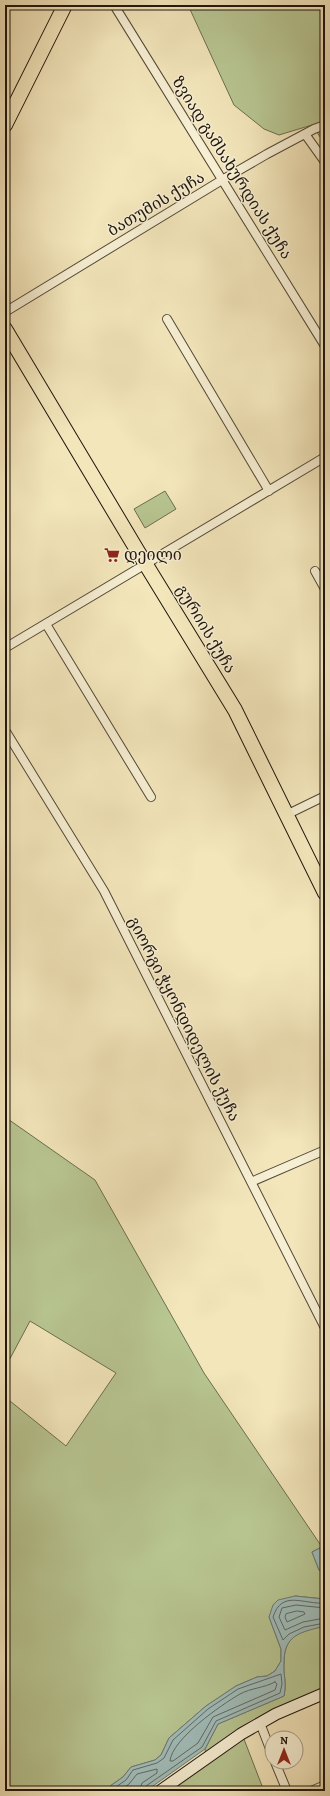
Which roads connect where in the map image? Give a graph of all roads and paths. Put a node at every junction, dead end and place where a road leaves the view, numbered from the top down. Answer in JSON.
{"nodes":[{"id":1,"x":65,"y":5,"type":"edge"},
{"id":2,"x":114,"y":5,"type":"edge"},
{"id":3,"x":5,"y":125,"type":"edge"},
{"id":4,"x":325,"y":125,"type":"edge"},
{"id":5,"x":305,"y":134,"type":"junction"},
{"id":6,"x":325,"y":162,"type":"edge"},
{"id":7,"x":222,"y":180,"type":"junction"},
{"id":8,"x":5,"y":312,"type":"edge"},
{"id":9,"x":167,"y":319,"type":"dead end"},
{"id":10,"x":5,"y":329,"type":"edge"},
{"id":11,"x":325,"y":346,"type":"edge"},
{"id":12,"x":325,"y":457,"type":"edge"},
{"id":13,"x":269,"y":491,"type":"junction"},
{"id":14,"x":146,"y":563,"type":"junction"},
{"id":15,"x":315,"y":571,"type":"dead end"},
{"id":16,"x":325,"y":589,"type":"edge"},
{"id":17,"x":46,"y":624,"type":"junction"},
{"id":18,"x":5,"y":648,"type":"edge"},
{"id":19,"x":5,"y":730,"type":"edge"},
{"id":20,"x":325,"y":796,"type":"edge"},
{"id":21,"x":151,"y":797,"type":"dead end"},
{"id":22,"x":286,"y":815,"type":"junction"},
{"id":23,"x":325,"y":893,"type":"edge"},
{"id":24,"x":325,"y":1150,"type":"edge"},
{"id":25,"x":251,"y":1182,"type":"junction"},
{"id":26,"x":325,"y":1328,"type":"edge"},
{"id":27,"x":325,"y":1693,"type":"edge"},
{"id":28,"x":260,"y":1723,"type":"junction"},
{"id":29,"x":264,"y":1733,"type":"edge"},
{"id":30,"x":278,"y":1770,"type":"edge"},
{"id":31,"x":325,"y":1785,"type":"edge"},
{"id":32,"x":160,"y":1791,"type":"edge"},
{"id":33,"x":287,"y":1791,"type":"edge"},
{"id":34,"x":311,"y":1791,"type":"edge"}],
"edges":[{"from":1,"to":3,"type":"highway"},
{"from":2,"to":7,"type":"street","name":"ზვიად გამსახურდიას ქუჩა"},
{"from":4,"to":5,"type":"street","name":"ბათუმის ქუჩა"},
{"from":5,"to":6,"type":"street"},
{"from":5,"to":7,"type":"street","name":"ბათუმის ქუჩა"},
{"from":7,"to":8,"type":"street","name":"ბათუმის ქუჩა"},
{"from":7,"to":11,"type":"street","name":"ზვიად გამსახურდიას ქუჩა"},
{"from":9,"to":13,"type":"street"},
{"from":10,"to":14,"type":"highway","name":"გურიის ქუჩა"},
{"from":12,"to":13,"type":"street"},
{"from":13,"to":14,"type":"street"},
{"from":14,"to":17,"type":"street"},
{"from":14,"to":22,"type":"highway","name":"გურიის ქუჩა"},
{"from":15,"to":16,"type":"street"},
{"from":17,"to":18,"type":"street"},
{"from":17,"to":21,"type":"street"},
{"from":19,"to":25,"type":"street","name":"გიორგი ჭყონდიდელის ქუჩა"},
{"from":20,"to":22,"type":"street"},
{"from":22,"to":23,"type":"highway","name":"გურიის ქუჩა"},
{"from":24,"to":25,"type":"street"},
{"from":25,"to":26,"type":"street","name":"გიორგი ჭყონდიდელის ქუჩა"},
{"from":27,"to":28,"type":"street"},
{"from":28,"to":29,"type":"street"},
{"from":28,"to":32,"type":"street"},
{"from":30,"to":33,"type":"street"},
{"from":31,"to":34,"type":"street"}]}
